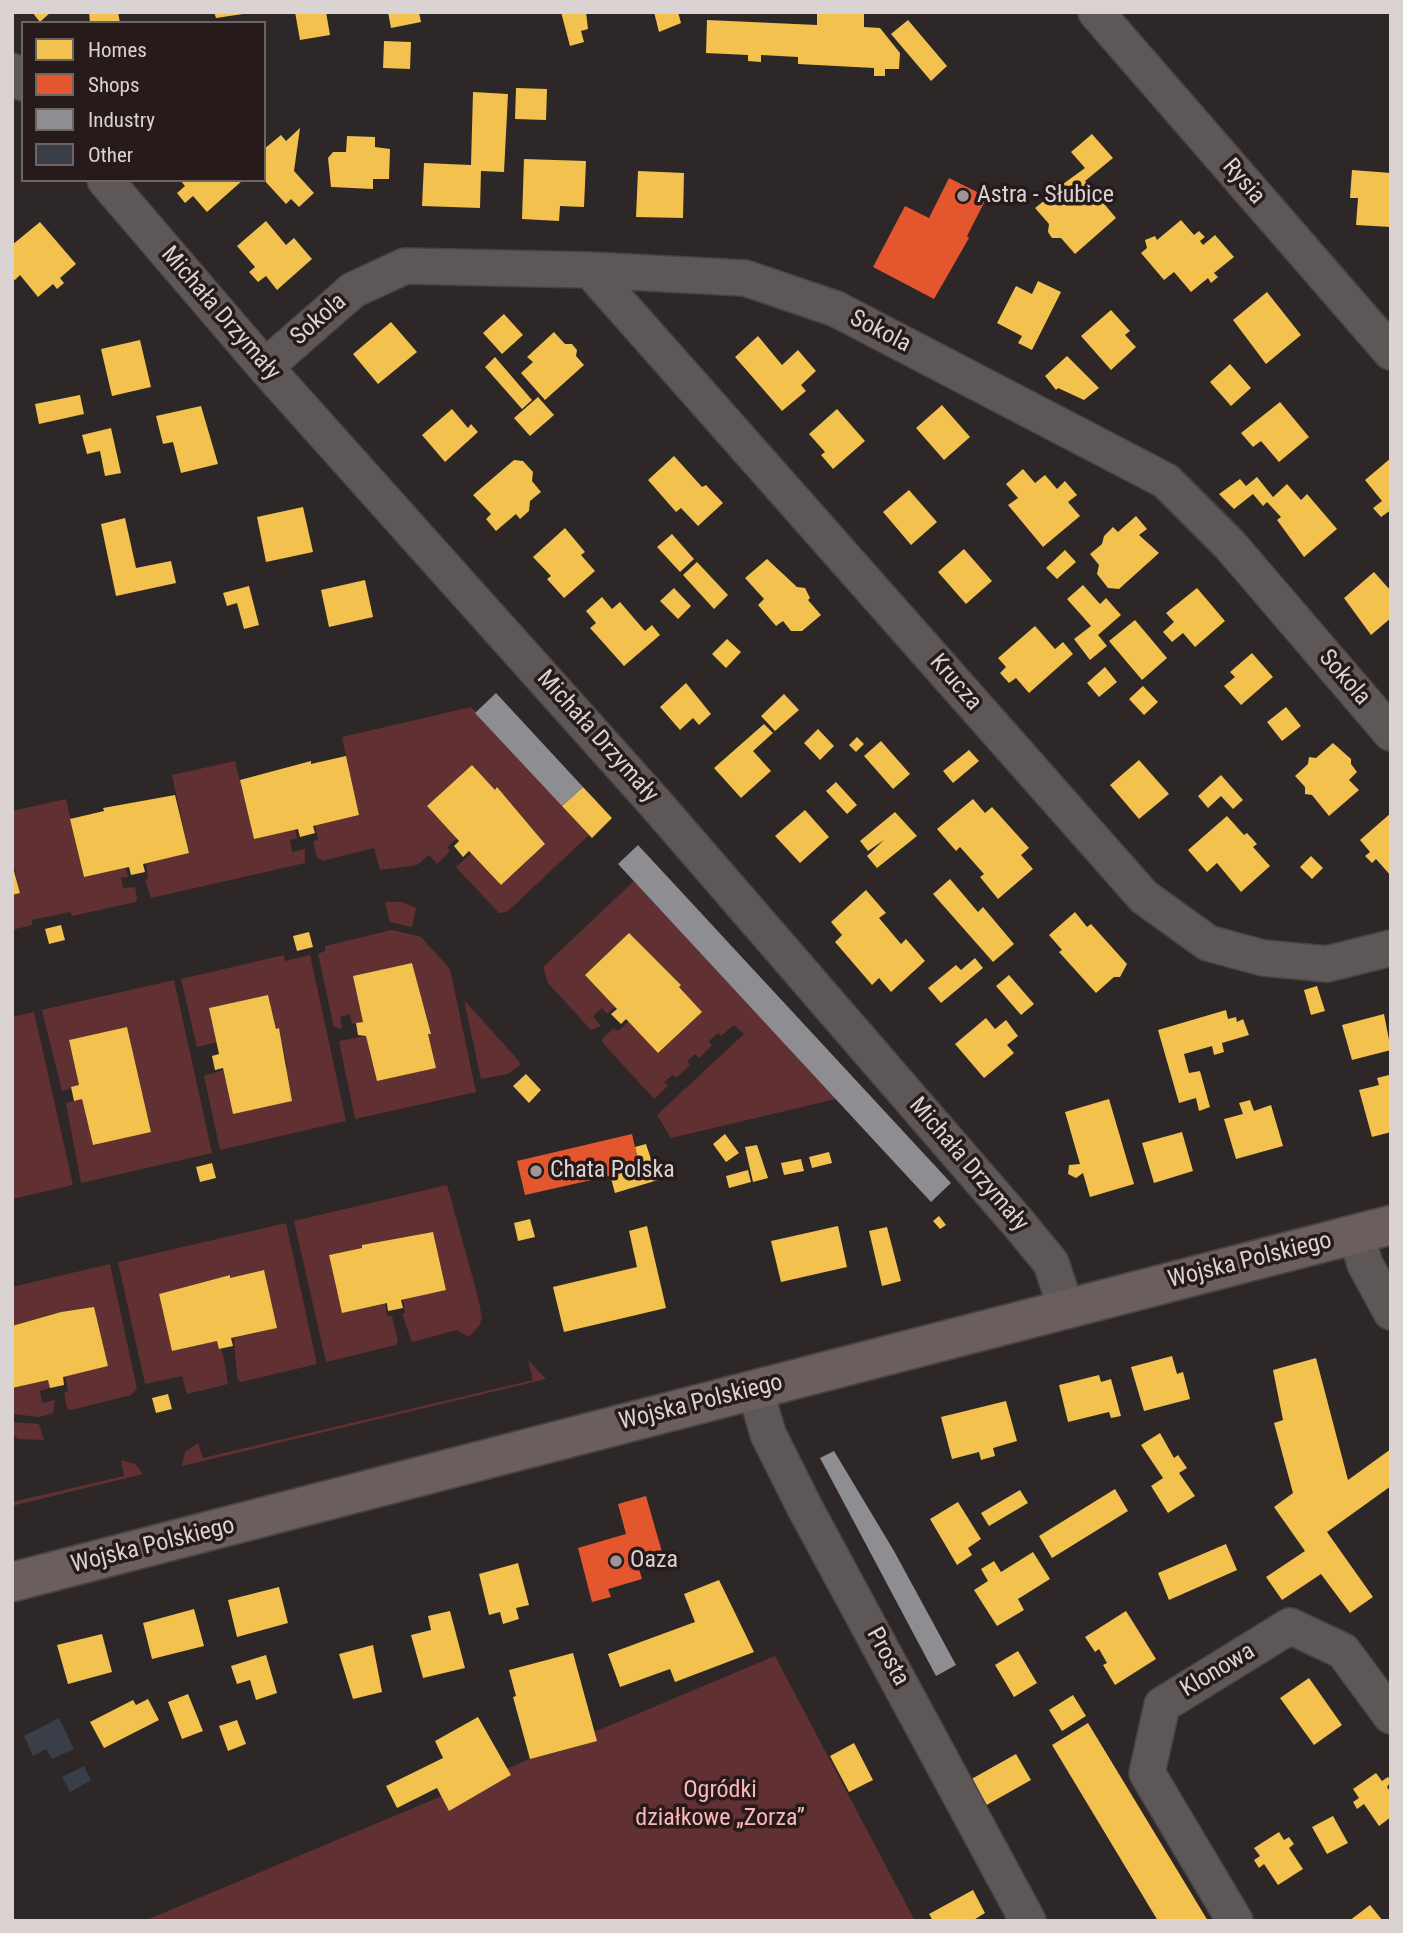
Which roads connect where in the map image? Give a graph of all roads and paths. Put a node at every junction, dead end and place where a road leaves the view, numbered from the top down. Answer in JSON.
{"nodes":[{"id":1,"x":1096,"y":12,"type":"edge"},
{"id":2,"x":108,"y":182,"type":"edge"},
{"id":3,"x":590,"y":270,"type":"junction"},
{"id":4,"x":1391,"y":352,"type":"edge"},
{"id":5,"x":265,"y":367,"type":"junction"},
{"id":6,"x":1391,"y":733,"type":"edge"},
{"id":7,"x":1391,"y":948,"type":"edge"},
{"id":8,"x":1373,"y":1229,"type":"edge"},
{"id":9,"x":1066,"y":1308,"type":"junction"},
{"id":10,"x":1391,"y":1312,"type":"edge"},
{"id":11,"x":755,"y":1389,"type":"junction"},
{"id":12,"x":12,"y":1581,"type":"edge"},
{"id":13,"x":1391,"y":1716,"type":"edge"},
{"id":14,"x":1028,"y":1921,"type":"edge"},
{"id":15,"x":1235,"y":1921,"type":"edge"}],
"edges":[{"from":1,"to":4,"type":"street","name":"Rysia"},
{"from":2,"to":5,"type":"street","name":"Michała Drzymały"},
{"from":3,"to":5,"type":"street","name":"Sokola"},
{"from":3,"to":6,"type":"street","name":"Sokola"},
{"from":3,"to":7,"type":"street","name":"Krucza"},
{"from":5,"to":9,"type":"street","name":"Michała Drzymały"},
{"from":8,"to":9,"type":"main road","name":"Wojska Polskiego"},
{"from":8,"to":10,"type":"street"},
{"from":9,"to":11,"type":"main road","name":"Wojska Polskiego"},
{"from":11,"to":12,"type":"main road","name":"Wojska Polskiego"},
{"from":11,"to":14,"type":"street","name":"Prosta"},
{"from":13,"to":15,"type":"street","name":"Klonowa"}]}
